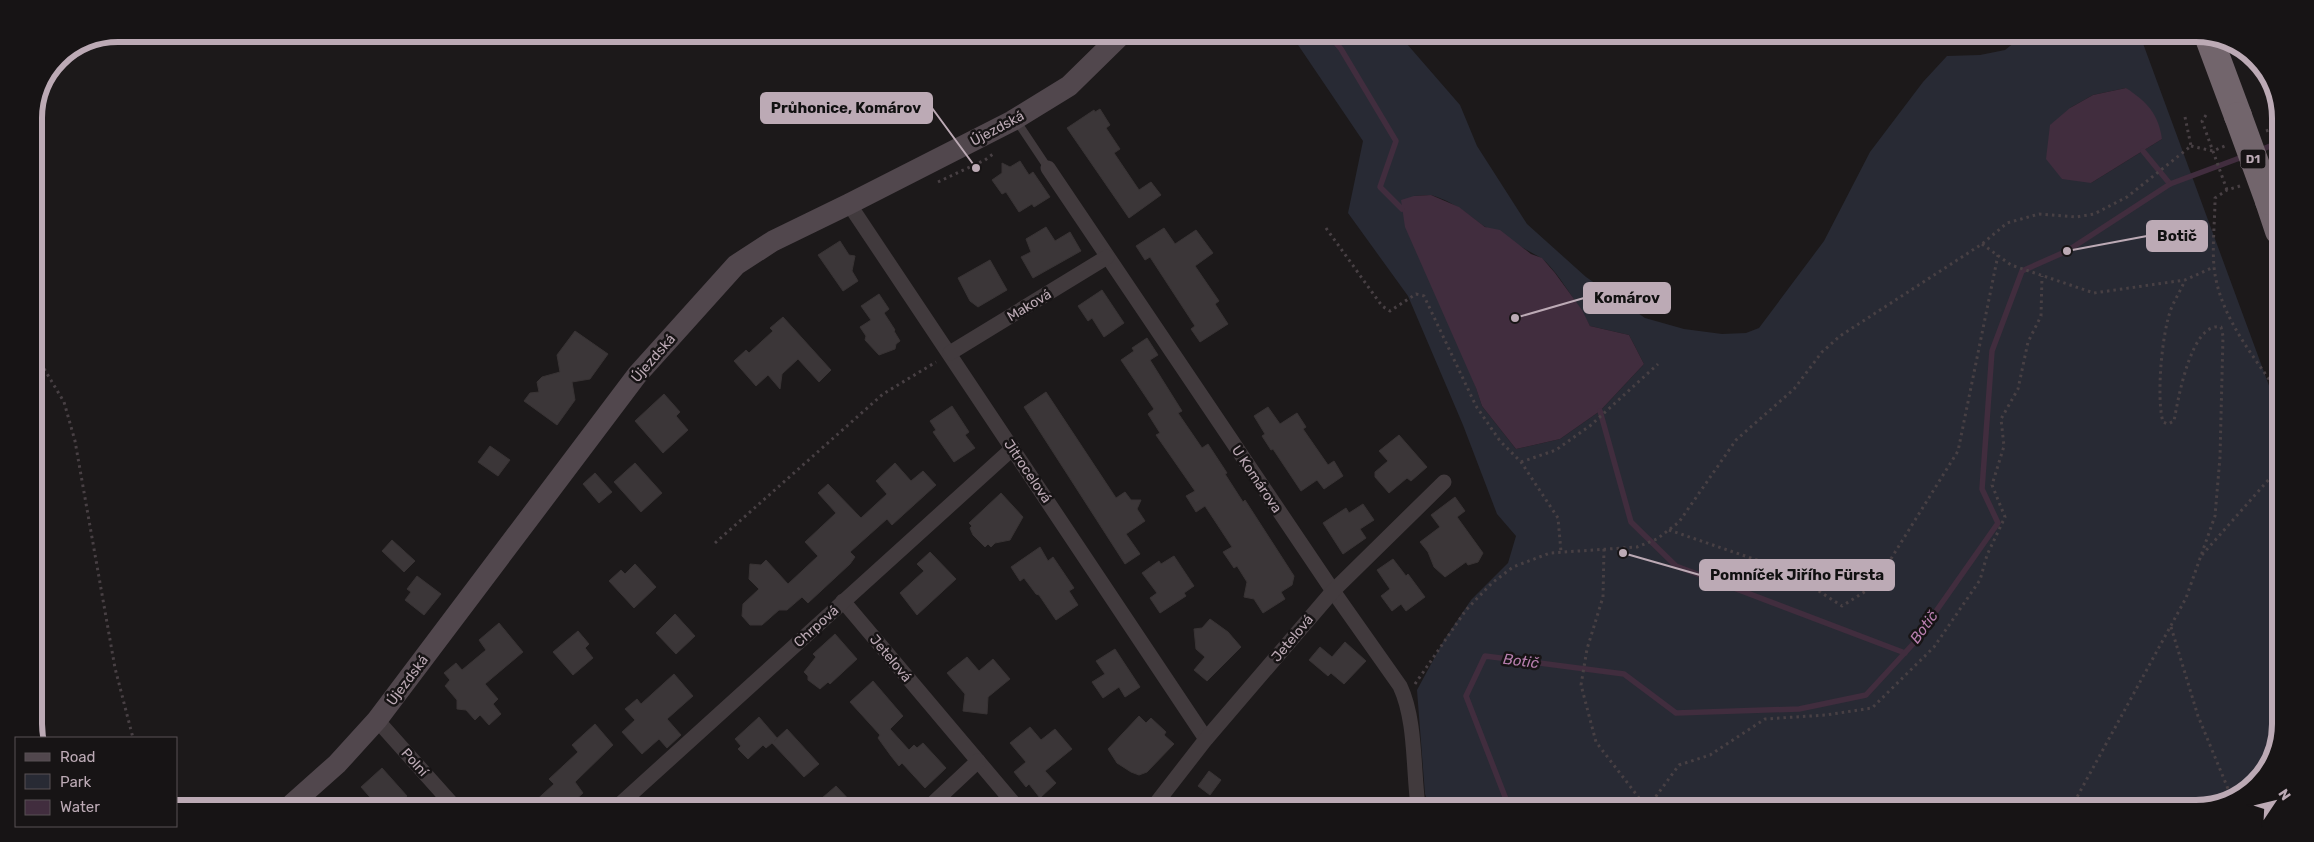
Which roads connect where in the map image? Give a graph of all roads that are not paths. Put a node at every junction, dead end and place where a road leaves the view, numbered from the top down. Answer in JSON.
{"nodes":[{"id":1,"x":1114,"y":42,"type":"edge"},
{"id":2,"x":2211,"y":44,"type":"edge"},
{"id":3,"x":1019,"y":125,"type":"junction"},
{"id":4,"x":1048,"y":168,"type":"joint"},
{"id":5,"x":849,"y":204,"type":"junction"},
{"id":6,"x":2271,"y":207,"type":"edge"},
{"id":7,"x":1107,"y":257,"type":"junction"},
{"id":8,"x":950,"y":353,"type":"junction"},
{"id":9,"x":1013,"y":448,"type":"junction"},
{"id":10,"x":1444,"y":482,"type":"dead end"},
{"id":11,"x":1332,"y":591,"type":"junction"},
{"id":12,"x":843,"y":601,"type":"junction"},
{"id":13,"x":377,"y":720,"type":"junction"},
{"id":14,"x":1206,"y":740,"type":"junction"},
{"id":15,"x":978,"y":761,"type":"junction"},
{"id":16,"x":298,"y":799,"type":"edge"},
{"id":17,"x":448,"y":799,"type":"edge"},
{"id":18,"x":626,"y":799,"type":"edge"},
{"id":19,"x":937,"y":799,"type":"edge"},
{"id":20,"x":1010,"y":799,"type":"edge"},
{"id":21,"x":1160,"y":799,"type":"edge"},
{"id":22,"x":1417,"y":799,"type":"edge"}],
"edges":[{"from":1,"to":3,"type":"street","name":"Újezdská"},
{"from":2,"to":6,"type":"highway","number":"D1","bridge":true},
{"from":3,"to":4,"type":"lane"},
{"from":3,"to":5,"type":"street","name":"Újezdská"},
{"from":4,"to":7,"type":"street","name":"U Komárova"},
{"from":5,"to":8,"type":"street","name":"Jitrocelová"},
{"from":5,"to":13,"type":"street","name":"Újezdská"},
{"from":7,"to":8,"type":"street","name":"Maková"},
{"from":7,"to":11,"type":"street","name":"U Komárova"},
{"from":8,"to":9,"type":"street","name":"Jitrocelová"},
{"from":9,"to":12,"type":"street","name":"Chrpová"},
{"from":9,"to":14,"type":"street","name":"Jitrocelová"},
{"from":10,"to":11,"type":"street","name":"Jetelová"},
{"from":11,"to":14,"type":"street","name":"Jetelová"},
{"from":11,"to":22,"type":"street","name":"U Komárova"},
{"from":12,"to":15,"type":"street","name":"Jetelová"},
{"from":12,"to":18,"type":"street","name":"Chrpová"},
{"from":13,"to":16,"type":"street","name":"Újezdská"},
{"from":13,"to":17,"type":"street","name":"Polní"},
{"from":14,"to":21,"type":"street","name":"Jetelová"},
{"from":15,"to":19,"type":"street"},
{"from":15,"to":20,"type":"street","name":"Jetelová"}]}
